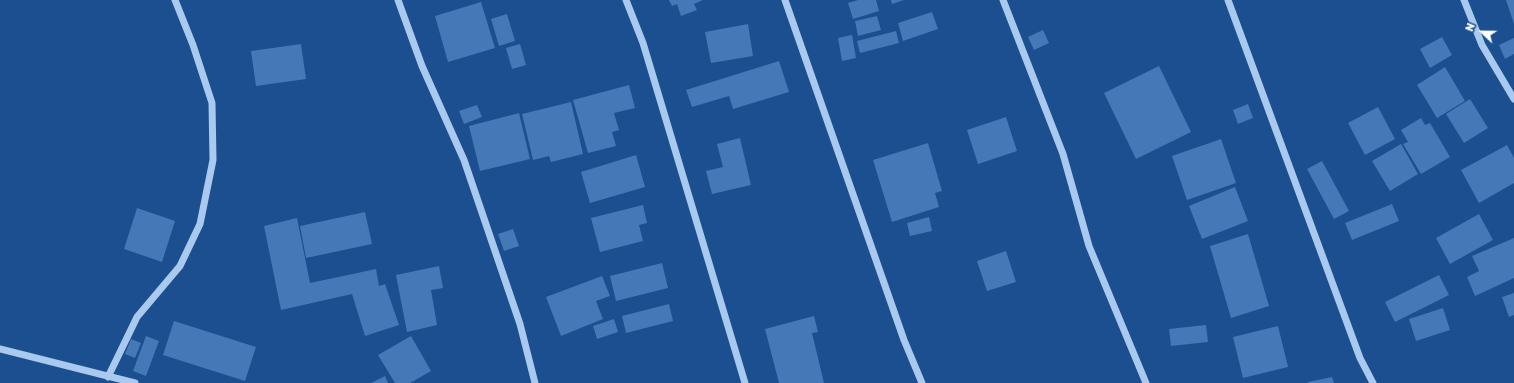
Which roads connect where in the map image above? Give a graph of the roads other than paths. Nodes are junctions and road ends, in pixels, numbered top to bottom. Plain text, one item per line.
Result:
1 (175, 0) edge
2 (398, 0) edge
3 (626, 0) edge
4 (785, 0) edge
5 (1003, 0) edge
6 (1228, 0) edge
7 (1464, 0) edge
8 (1514, 99) edge
9 (0, 349) edge
10 (108, 377) junction
11 (135, 383) edge
12 (535, 383) edge
13 (745, 383) edge
14 (922, 383) edge
15 (1146, 383) edge
16 (1373, 383) edge

1 - 10 street
2 - 12 street
3 - 13 street
4 - 14 street
5 - 15 street
6 - 16 street
7 - 8 street
9 - 10 street
10 - 11 street

